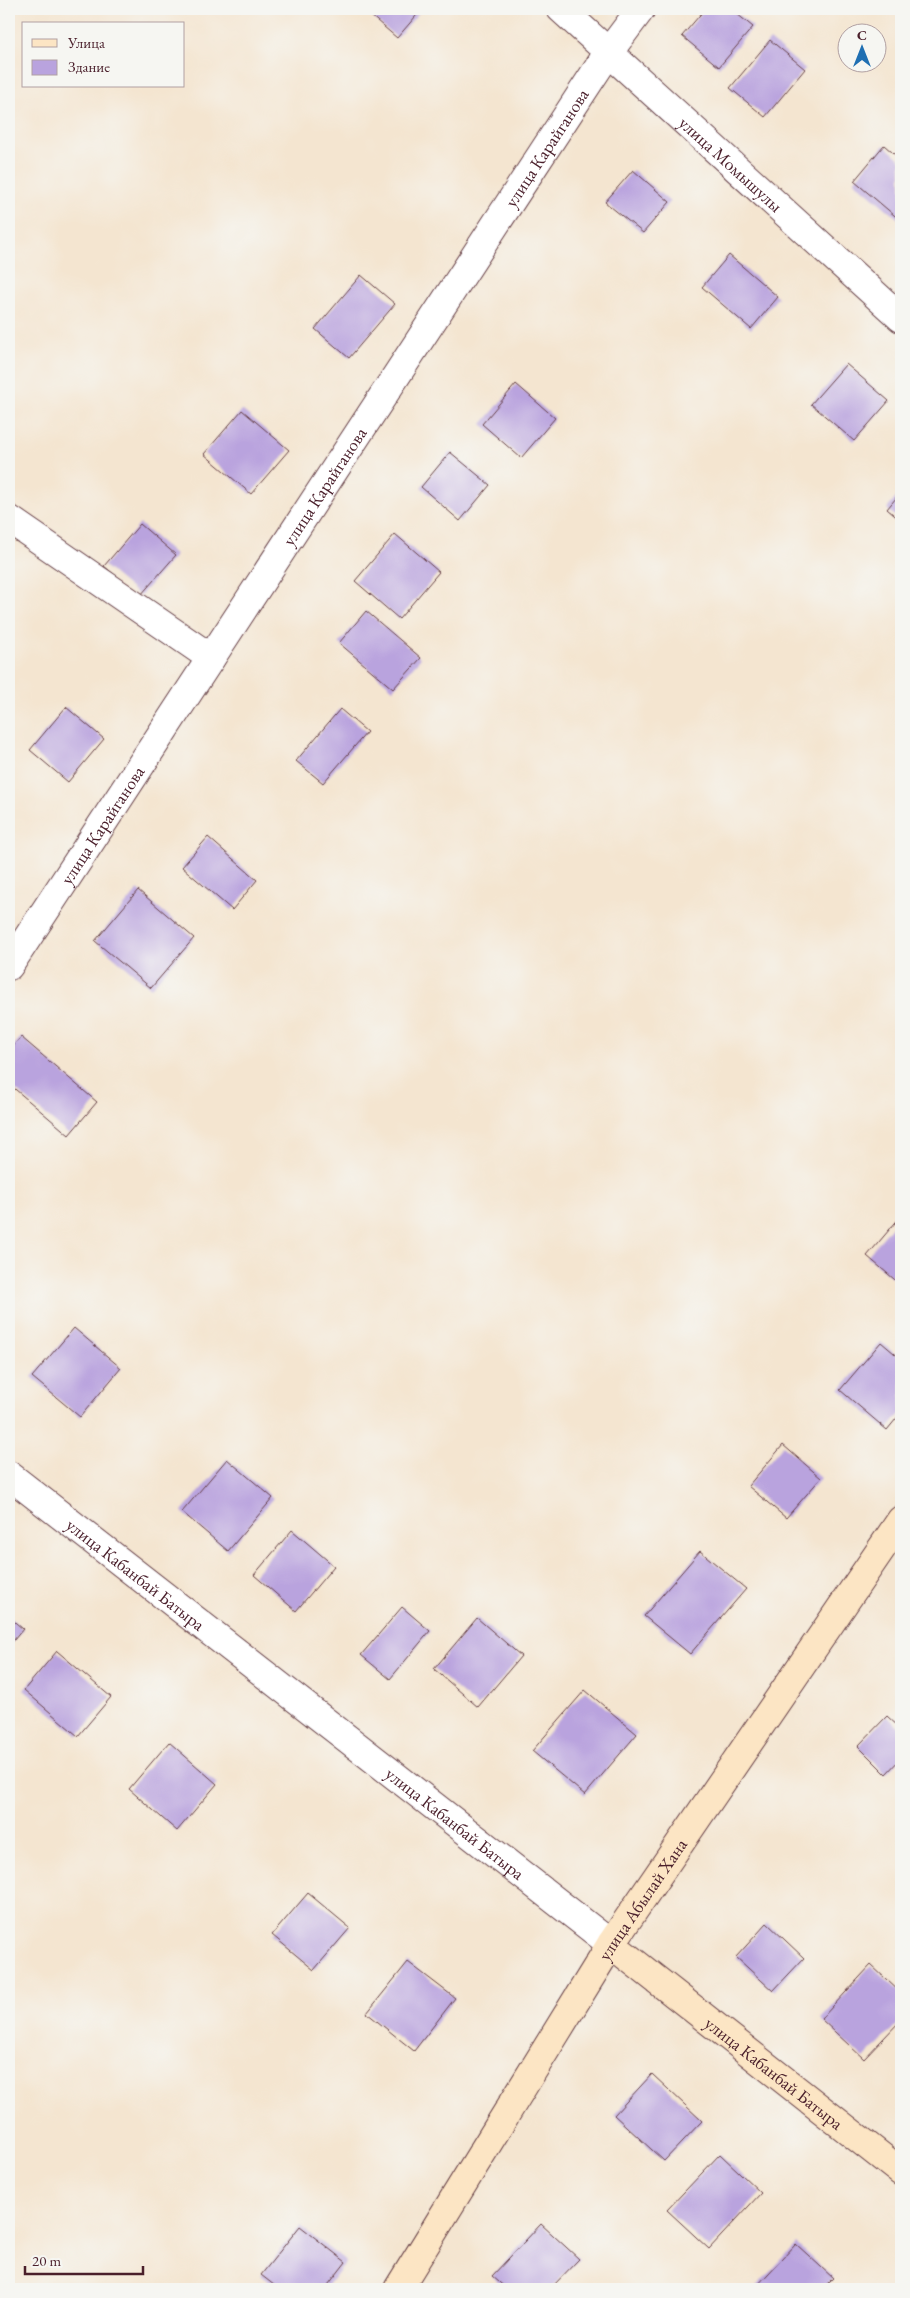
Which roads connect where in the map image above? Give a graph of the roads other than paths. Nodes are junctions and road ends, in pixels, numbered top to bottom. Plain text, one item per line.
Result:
1 (561, 9) edge
2 (641, 9) edge
3 (608, 53) junction
4 (901, 318) edge
5 (9, 519) edge
6 (211, 658) junction
7 (9, 966) edge
8 (9, 1476) edge
9 (901, 1520) edge
10 (611, 1944) junction
11 (901, 2172) edge
12 (398, 2289) edge

1 - 3 street, улица Момышулы
2 - 3 street, улица Карайганова
3 - 4 street, улица Момышулы
3 - 6 street, улица Карайганова
5 - 6 street
6 - 7 street, улица Карайганова
8 - 10 street, улица Кабанбай Батыра
9 - 10 street, улица Абылай Хана
10 - 11 street, улица Кабанбай Батыра
10 - 12 street, улица Абылай Хана

